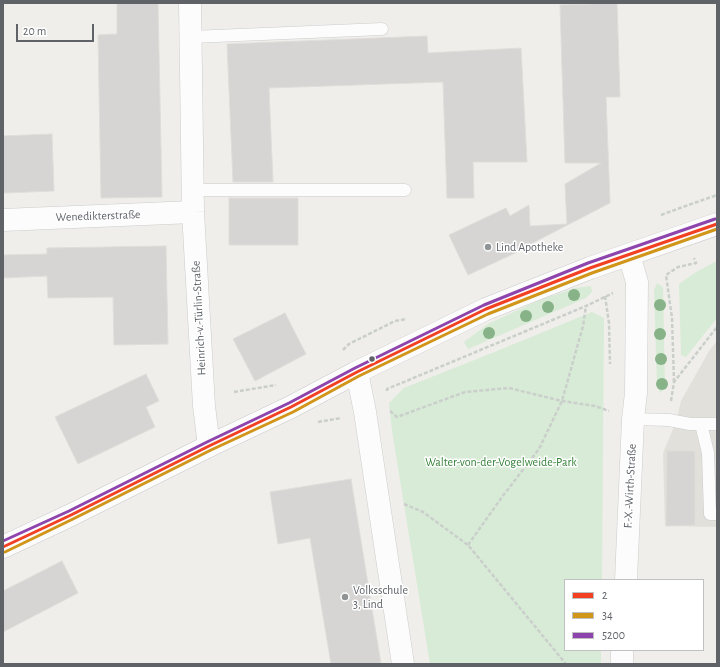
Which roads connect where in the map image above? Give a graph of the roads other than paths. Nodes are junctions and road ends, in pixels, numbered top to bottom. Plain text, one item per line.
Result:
1 (190, 3) edge
2 (382, 29) dead end
3 (191, 37) junction
4 (193, 190) junction
5 (405, 190) dead end
6 (193, 212) junction
7 (3, 220) edge
8 (717, 224) edge
9 (629, 255) junction
10 (357, 372) junction
11 (633, 420) junction
12 (717, 422) edge
13 (701, 424) junction
14 (209, 446) junction
15 (717, 514) edge
16 (3, 547) edge
17 (626, 579) edge
18 (622, 651) edge
19 (403, 664) edge
20 (622, 664) edge

1 - 3 street, Heinrich-v.-Türlin-Straße
2 - 3 lane
3 - 4 street, Heinrich-v.-Türlin-Straße
4 - 5 lane
4 - 6 street, Heinrich-v.-Türlin-Straße
6 - 7 street, Wenedikterstraße
6 - 14 street, Heinrich-v.-Türlin-Straße
8 - 9 street
9 - 10 street
9 - 11 street, F.-X.-Wirth-Straße
10 - 14 street
10 - 19 street
11 - 13 lane
11 - 17 street, F.-X.-Wirth-Straße
12 - 13 lane
13 - 15 lane
14 - 16 street
18 - 20 street

